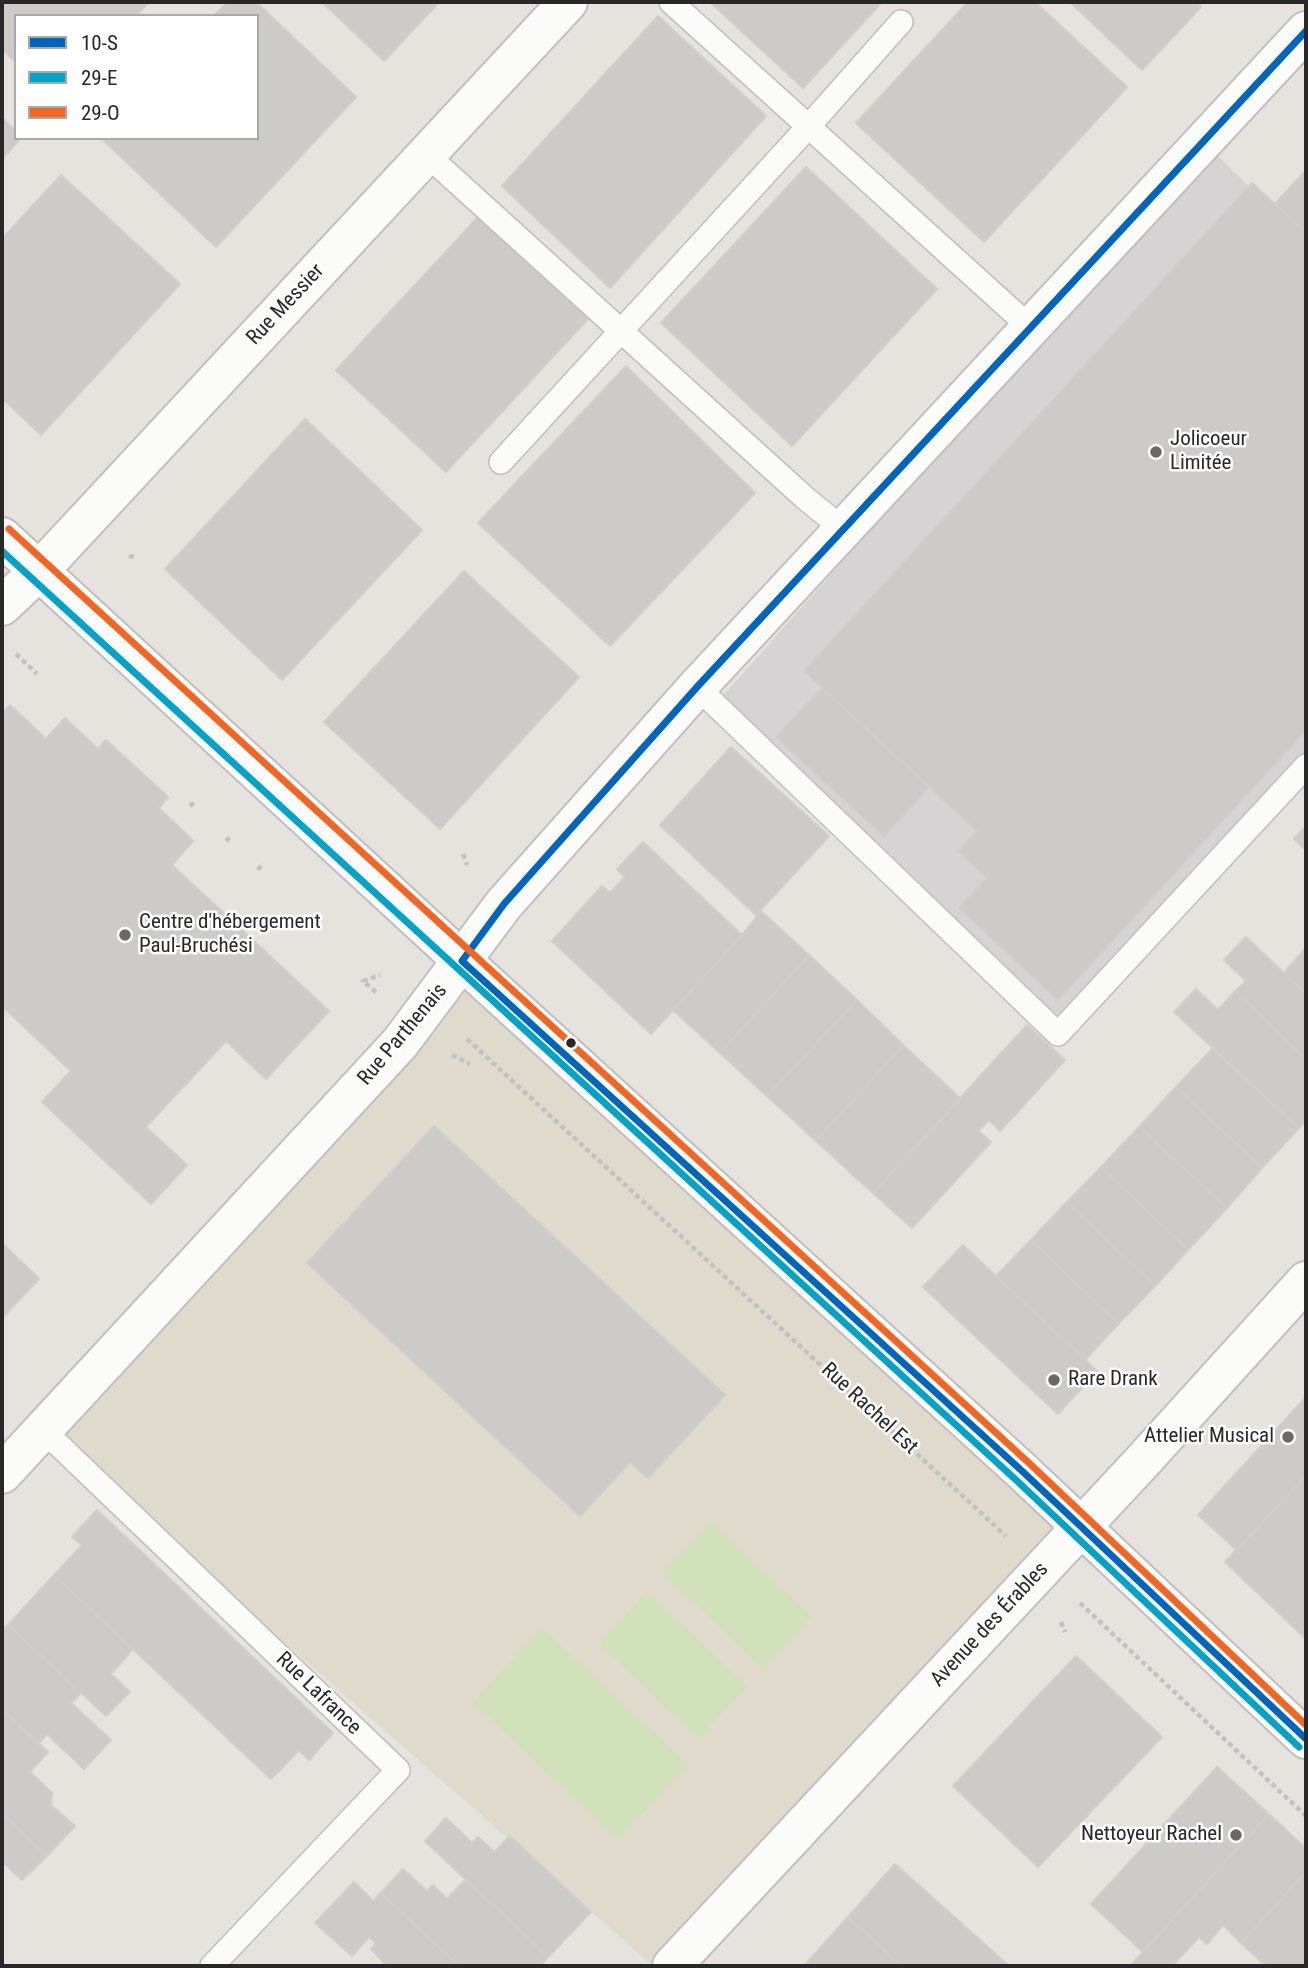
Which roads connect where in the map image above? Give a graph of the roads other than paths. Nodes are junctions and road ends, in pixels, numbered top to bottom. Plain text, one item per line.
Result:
1 (568, 2) edge
2 (671, 2) edge
3 (901, 22) dead end
4 (1306, 31) edge
5 (808, 127) junction
6 (426, 154) junction
7 (1031, 328) junction
8 (621, 331) junction
9 (501, 462) dead end
10 (844, 529) junction
11 (2, 537) edge
12 (39, 571) junction
13 (2, 606) edge
14 (697, 687) junction
15 (1306, 766) edge
16 (463, 961) junction
17 (1306, 1281) edge
18 (43, 1430) junction
19 (2, 1475) edge
20 (1080, 1527) junction
21 (1306, 1739) edge
22 (212, 1966) edge
23 (672, 1966) edge

1 - 6 street, Rue Messier
2 - 5 lane
3 - 5 lane
4 - 7 street, Rue Parthenais
5 - 7 lane
5 - 8 lane
6 - 8 lane
6 - 12 street, Rue Messier
7 - 10 street, Rue Parthenais
8 - 9 lane
8 - 10 lane
10 - 14 street, Rue Parthenais
11 - 12 street
12 - 13 street, Rue Messier
12 - 16 street
14 - 15 lane
14 - 16 street, Rue Parthenais
16 - 18 street, Rue Parthenais
16 - 20 street
17 - 20 street, Avenue des Érables
18 - 19 street, Rue Parthenais
18 - 22 lane, Rue Lafrance
20 - 21 street
20 - 23 street, Avenue des Érables

